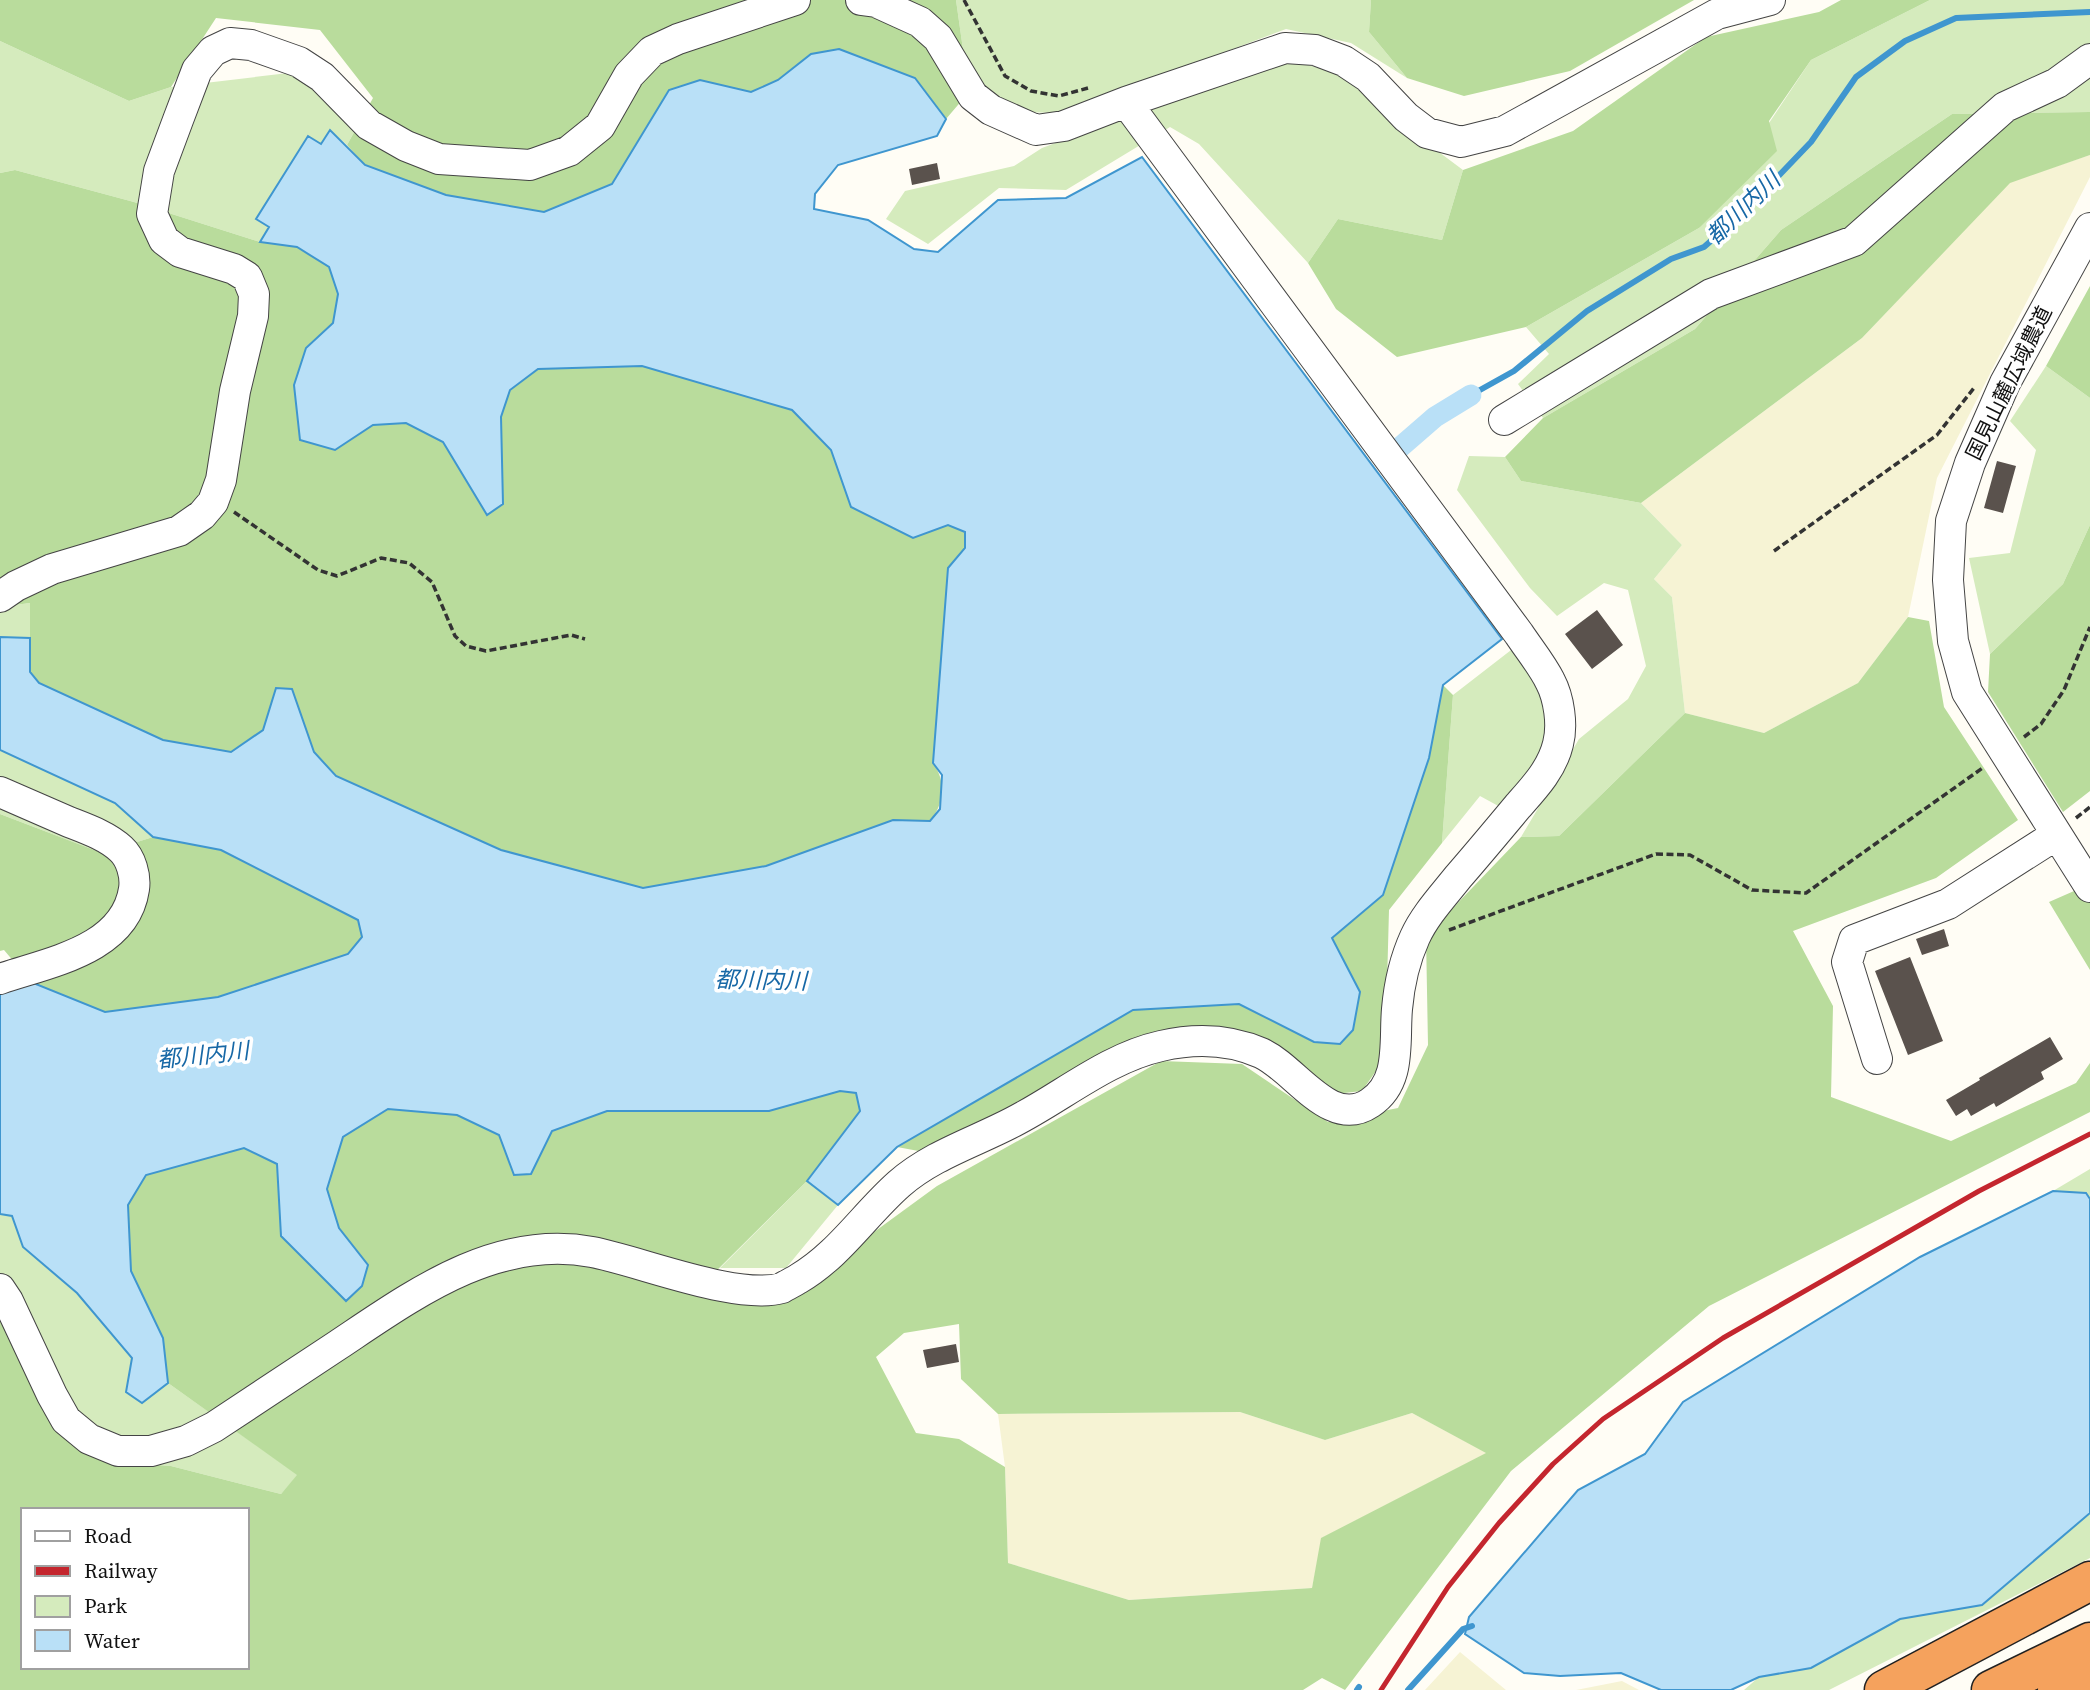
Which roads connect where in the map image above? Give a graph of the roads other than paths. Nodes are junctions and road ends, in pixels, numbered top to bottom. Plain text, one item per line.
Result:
1 (795, 0) edge
2 (861, 0) edge
3 (1770, 0) edge
4 (2090, 59) edge
5 (1126, 102) junction
6 (2090, 228) edge
7 (1504, 420) dead end
8 (0, 597) edge
9 (0, 792) edge
10 (2056, 835) junction
11 (2090, 887) edge
12 (0, 979) edge
13 (1877, 1059) dead end
14 (0, 1289) edge
15 (2090, 1581) edge
16 (2090, 1642) edge
17 (2090, 1674) edge
18 (1884, 1690) edge
19 (1992, 1690) edge
20 (2057, 1690) edge

1 - 8 street
2 - 5 street
3 - 5 street
4 - 7 street
5 - 14 street
6 - 10 street, 国見山麓広域農道
9 - 12 street
10 - 11 street, 国見山麓広域農道
10 - 13 street
15 - 18 highway
16 - 19 highway
17 - 20 highway

